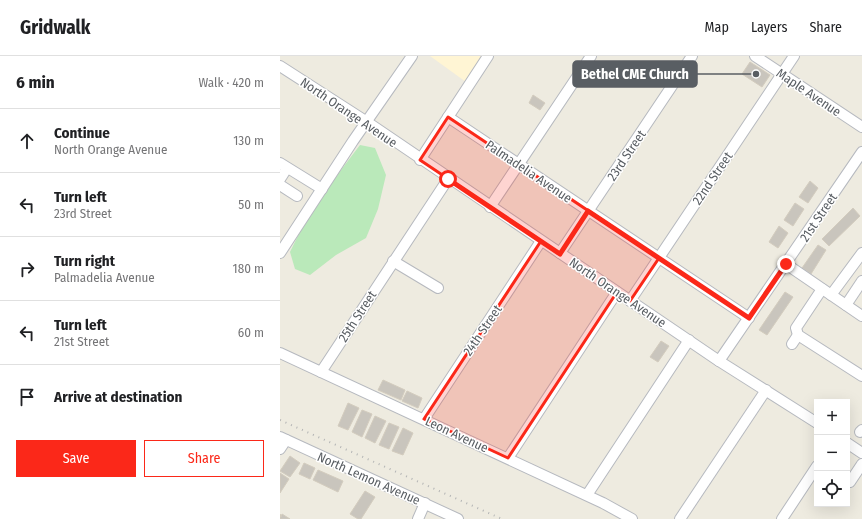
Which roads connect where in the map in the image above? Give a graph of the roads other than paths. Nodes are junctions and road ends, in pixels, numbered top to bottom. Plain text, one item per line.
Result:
1 (412, 56) edge
2 (488, 56) edge
3 (591, 56) edge
4 (692, 56) edge
5 (755, 56) edge
6 (794, 56) edge
7 (280, 66) edge
8 (782, 74) junction
9 (448, 117) junction
10 (367, 122) junction
11 (862, 127) edge
12 (862, 152) edge
13 (420, 160) junction
14 (518, 164) junction
15 (284, 166) edge
16 (280, 179) edge
17 (448, 179) junction
18 (280, 185) edge
19 (322, 189) junction
20 (297, 196) dead end
21 (490, 207) junction
22 (588, 211) junction
23 (541, 241) junction
24 (280, 253) edge
25 (560, 254) junction
26 (862, 254) edge
27 (659, 258) junction
28 (394, 261) junction
29 (786, 264) junction
30 (862, 282) edge
31 (438, 288) dead end
32 (822, 289) junction
33 (617, 292) junction
34 (831, 295) junction
35 (630, 301) junction
36 (846, 305) junction
37 (862, 316) edge
38 (749, 318) junction
39 (798, 335) junction
40 (689, 340) junction
41 (792, 344) dead end
42 (280, 353) edge
43 (719, 361) junction
44 (321, 372) junction
45 (862, 376) edge
46 (766, 390) junction
47 (424, 419) junction
48 (814, 421) edge
49 (283, 439) edge
50 (850, 445) edge
51 (280, 449) edge
52 (862, 453) edge
53 (508, 458) junction
54 (862, 464) edge
55 (814, 471) edge
56 (850, 482) dead end
57 (587, 495) junction
58 (425, 503) junction
59 (418, 519) edge
60 (458, 519) edge
61 (632, 519) edge
62 (680, 519) edge
63 (782, 519) edge

1 - 10 street
2 - 9 street
3 - 14 street
4 - 22 street, 23rd Street
5 - 8 street, Maple Avenue
6 - 8 street, 22nd Street
7 - 10 street, North Orange Avenue
8 - 11 street, Maple Avenue
8 - 27 street, 22nd Street
9 - 13 street
9 - 14 street, Palmadelia Avenue
10 - 13 street, North Orange Avenue
10 - 19 street
12 - 29 street, 21st Street
13 - 17 street, North Orange Avenue
14 - 21 street
14 - 22 street, Palmadelia Avenue
15 - 16 street
15 - 19 street
17 - 21 street, North Orange Avenue
17 - 28 street, 25th Street
18 - 20 street
19 - 24 street
21 - 23 street, North Orange Avenue
22 - 25 street, 23rd Street
22 - 27 street, Palmadelia Avenue
23 - 25 street, North Orange Avenue
23 - 47 street, 24th Street
25 - 33 street, North Orange Avenue
26 - 34 street
27 - 35 street, 22nd Street
27 - 38 street, Palmadelia Avenue
28 - 31 street
28 - 44 street, 25th Street
29 - 32 street
29 - 38 street, 21st Street
30 - 36 street
32 - 34 street
32 - 39 street
33 - 35 street, North Orange Avenue
33 - 53 street
34 - 36 street
35 - 40 street, North Orange Avenue
36 - 37 street
38 - 43 street, 21st Street
39 - 41 street
39 - 45 street
40 - 43 street, North Orange Avenue
40 - 57 street
42 - 44 street, Leon Avenue
43 - 46 street, North Orange Avenue
44 - 47 street, Leon Avenue
46 - 48 street, North Orange Avenue
46 - 62 street
47 - 53 street, Leon Avenue
49 - 51 street
49 - 58 street, North Lemon Avenue
50 - 52 street
53 - 57 street, Leon Avenue
54 - 56 street
55 - 63 street
57 - 61 street, Leon Avenue
58 - 59 street
58 - 60 street, North Lemon Avenue

